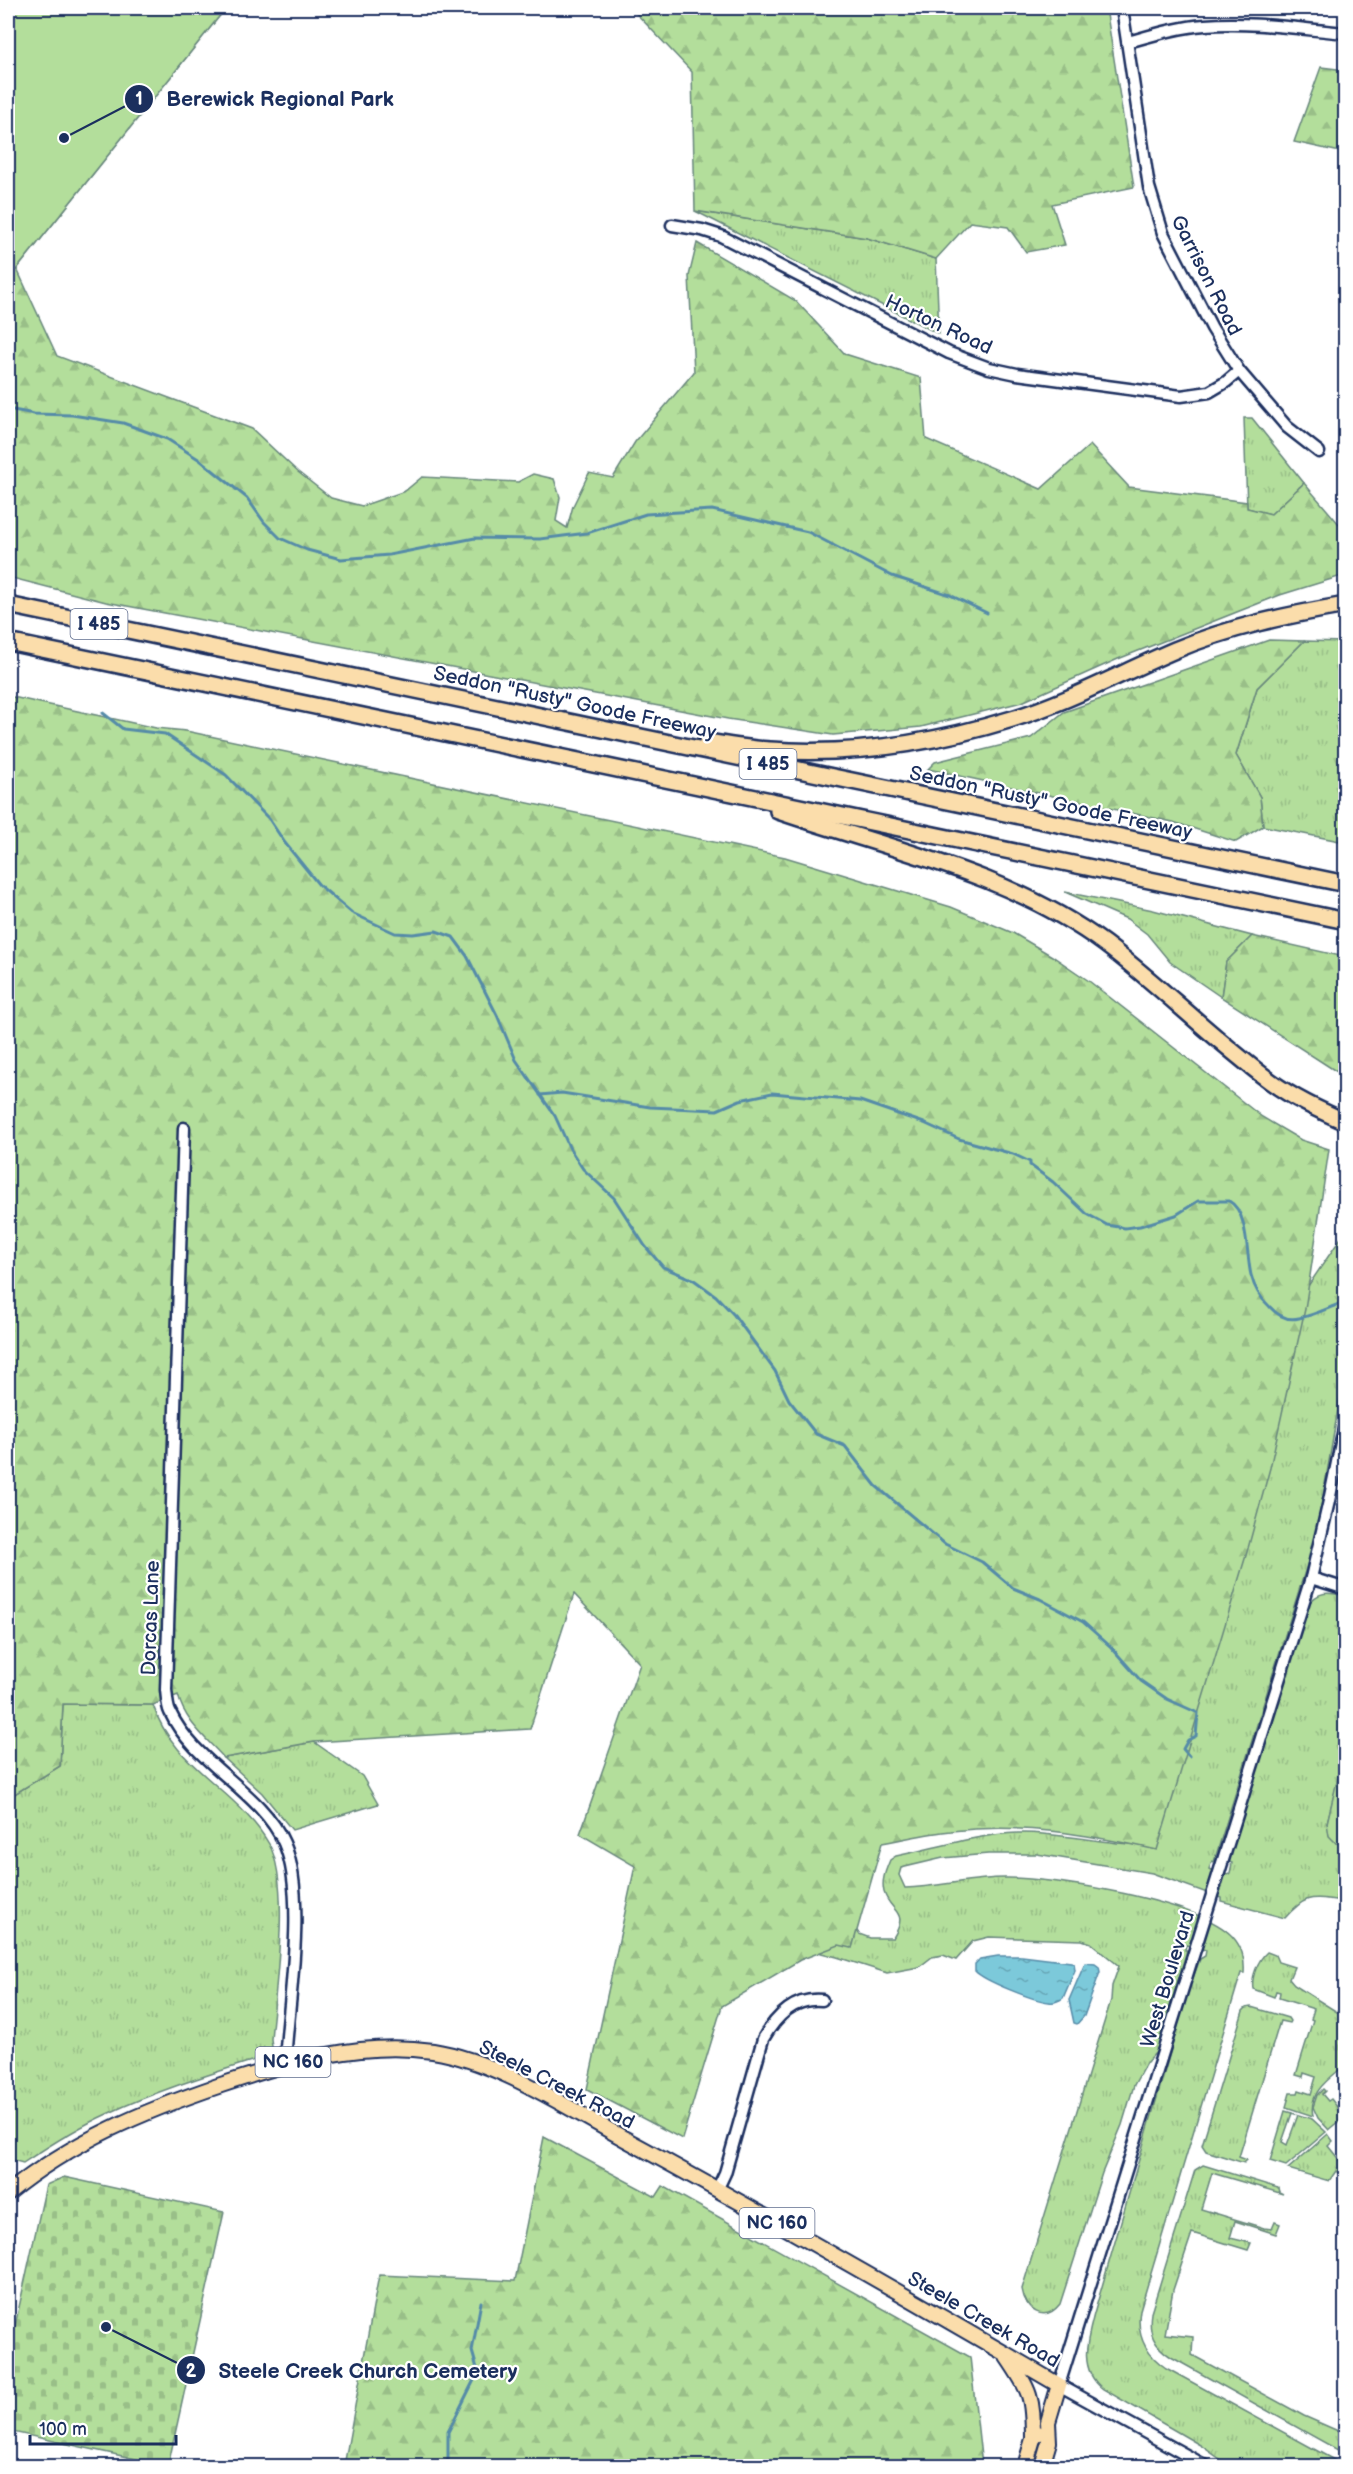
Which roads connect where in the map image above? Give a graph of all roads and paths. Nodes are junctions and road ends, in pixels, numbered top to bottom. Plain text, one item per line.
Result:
1 (1122, 8) edge
2 (1346, 33) edge
3 (1128, 42) junction
4 (672, 225) dead end
5 (1239, 371) junction
6 (1319, 452) dead end
7 (8, 605) edge
8 (1346, 605) edge
9 (8, 642) edge
10 (581, 725) junction
11 (713, 789) junction
12 (1346, 884) edge
13 (1346, 921) edge
14 (1346, 1122) edge
15 (184, 1128) dead end
16 (1346, 1419) edge
17 (1311, 1578) junction
18 (1346, 1589) edge
19 (822, 2000) dead end
20 (290, 2063) junction
21 (717, 2190) junction
22 (8, 2193) edge
23 (1004, 2353) junction
24 (1059, 2385) junction
25 (1048, 2422) junction
26 (1033, 2439) junction
27 (1025, 2466) edge
28 (1042, 2466) edge
29 (1206, 2466) edge

1 - 3 street, Garrison Road
2 - 3 street
3 - 5 street, Garrison Road
4 - 5 street, Horton Road
5 - 6 street, Garrison Road
7 - 10 highway, Seddon "Rusty" Goode Freeway / I 485
8 - 10 highway
9 - 11 highway, I 485
10 - 12 highway, Seddon "Rusty" Goode Freeway / I 485
11 - 13 highway, I 485
11 - 14 highway
15 - 20 street, Dorcas Lane
16 - 17 street, West Boulevard
17 - 18 street
17 - 24 street, West Boulevard
19 - 21 street
20 - 21 main road, Steele Creek Road / NC 160
20 - 22 main road, Steele Creek Road / NC 160
21 - 23 main road, Steele Creek Road / NC 160
23 - 24 main road, Steele Creek Road / NC 160
23 - 26 main road
24 - 25 main road
24 - 29 street
25 - 26 main road
25 - 28 main road
26 - 27 main road

